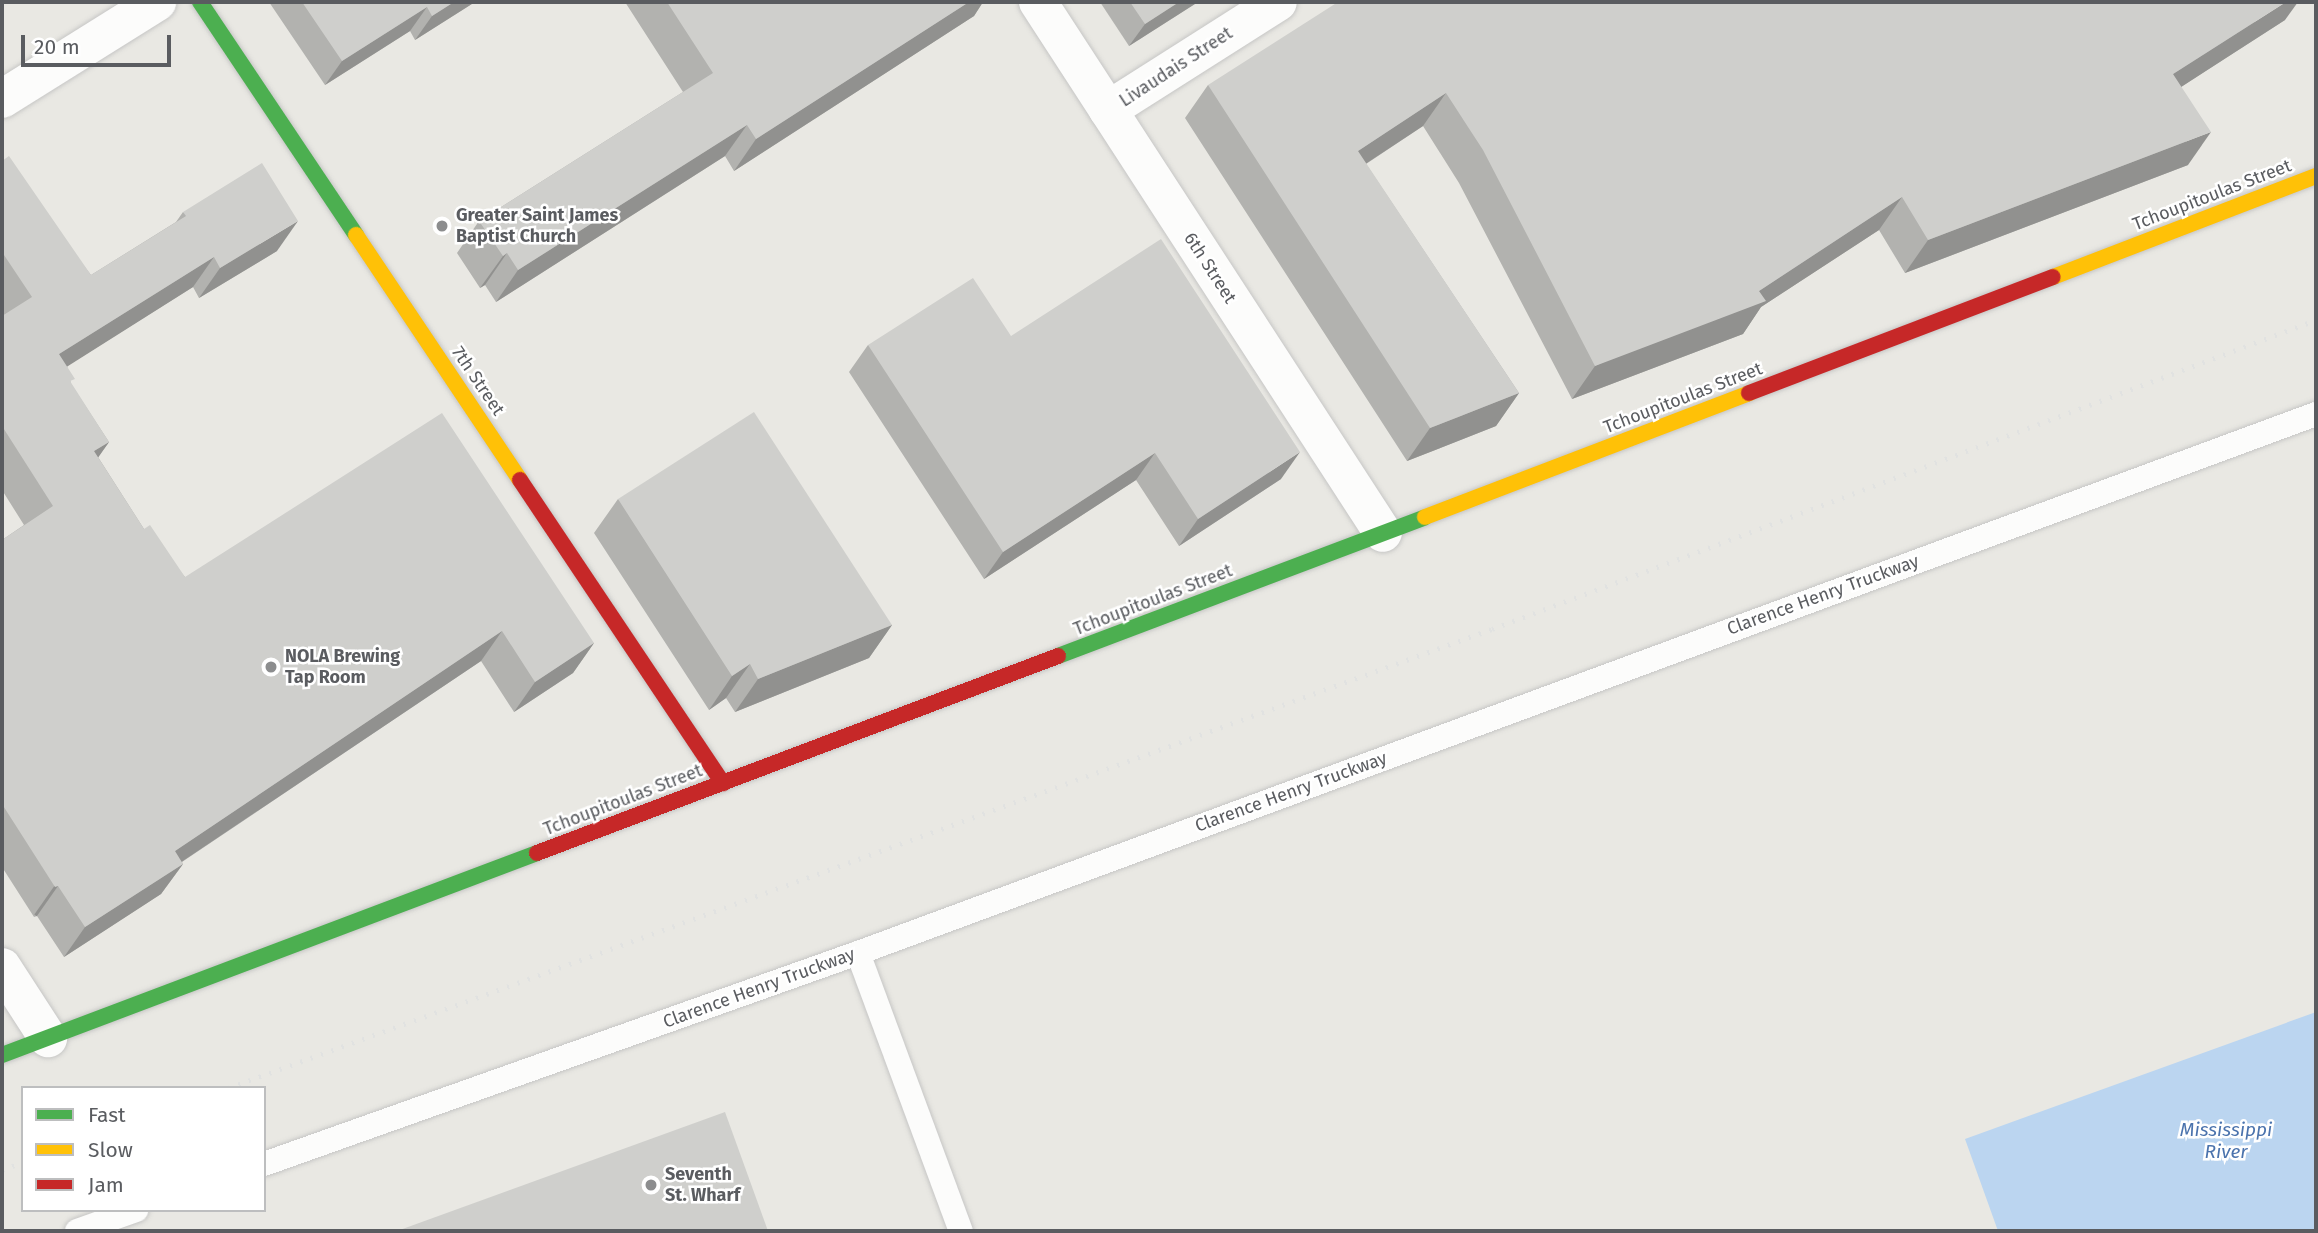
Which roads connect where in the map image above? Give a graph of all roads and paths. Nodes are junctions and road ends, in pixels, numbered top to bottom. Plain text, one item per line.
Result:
1 (157, 2) edge
2 (200, 2) edge
3 (1038, 2) edge
4 (1278, 2) edge
5 (2, 99) edge
6 (1108, 110) junction
7 (2316, 176) edge
8 (2316, 414) edge
9 (1383, 533) junction
10 (723, 783) junction
11 (858, 953) junction
12 (2, 967) edge
13 (48, 1038) junction
14 (2, 1055) edge
15 (266, 1163) edge
16 (130, 1212) edge
17 (77, 1231) edge
18 (961, 1231) edge

1 - 5 street
2 - 10 street, 7th Street
3 - 6 street, 6th Street
4 - 6 street, Livaudais Street
6 - 9 street, 6th Street
7 - 9 street, Tchoupitoulas Street
8 - 11 lane, Clarence Henry Truckway
9 - 10 street, Tchoupitoulas Street
10 - 13 street, Tchoupitoulas Street
11 - 15 lane, Clarence Henry Truckway
11 - 18 lane
12 - 13 street
13 - 14 street, Tchoupitoulas Street
16 - 17 lane

